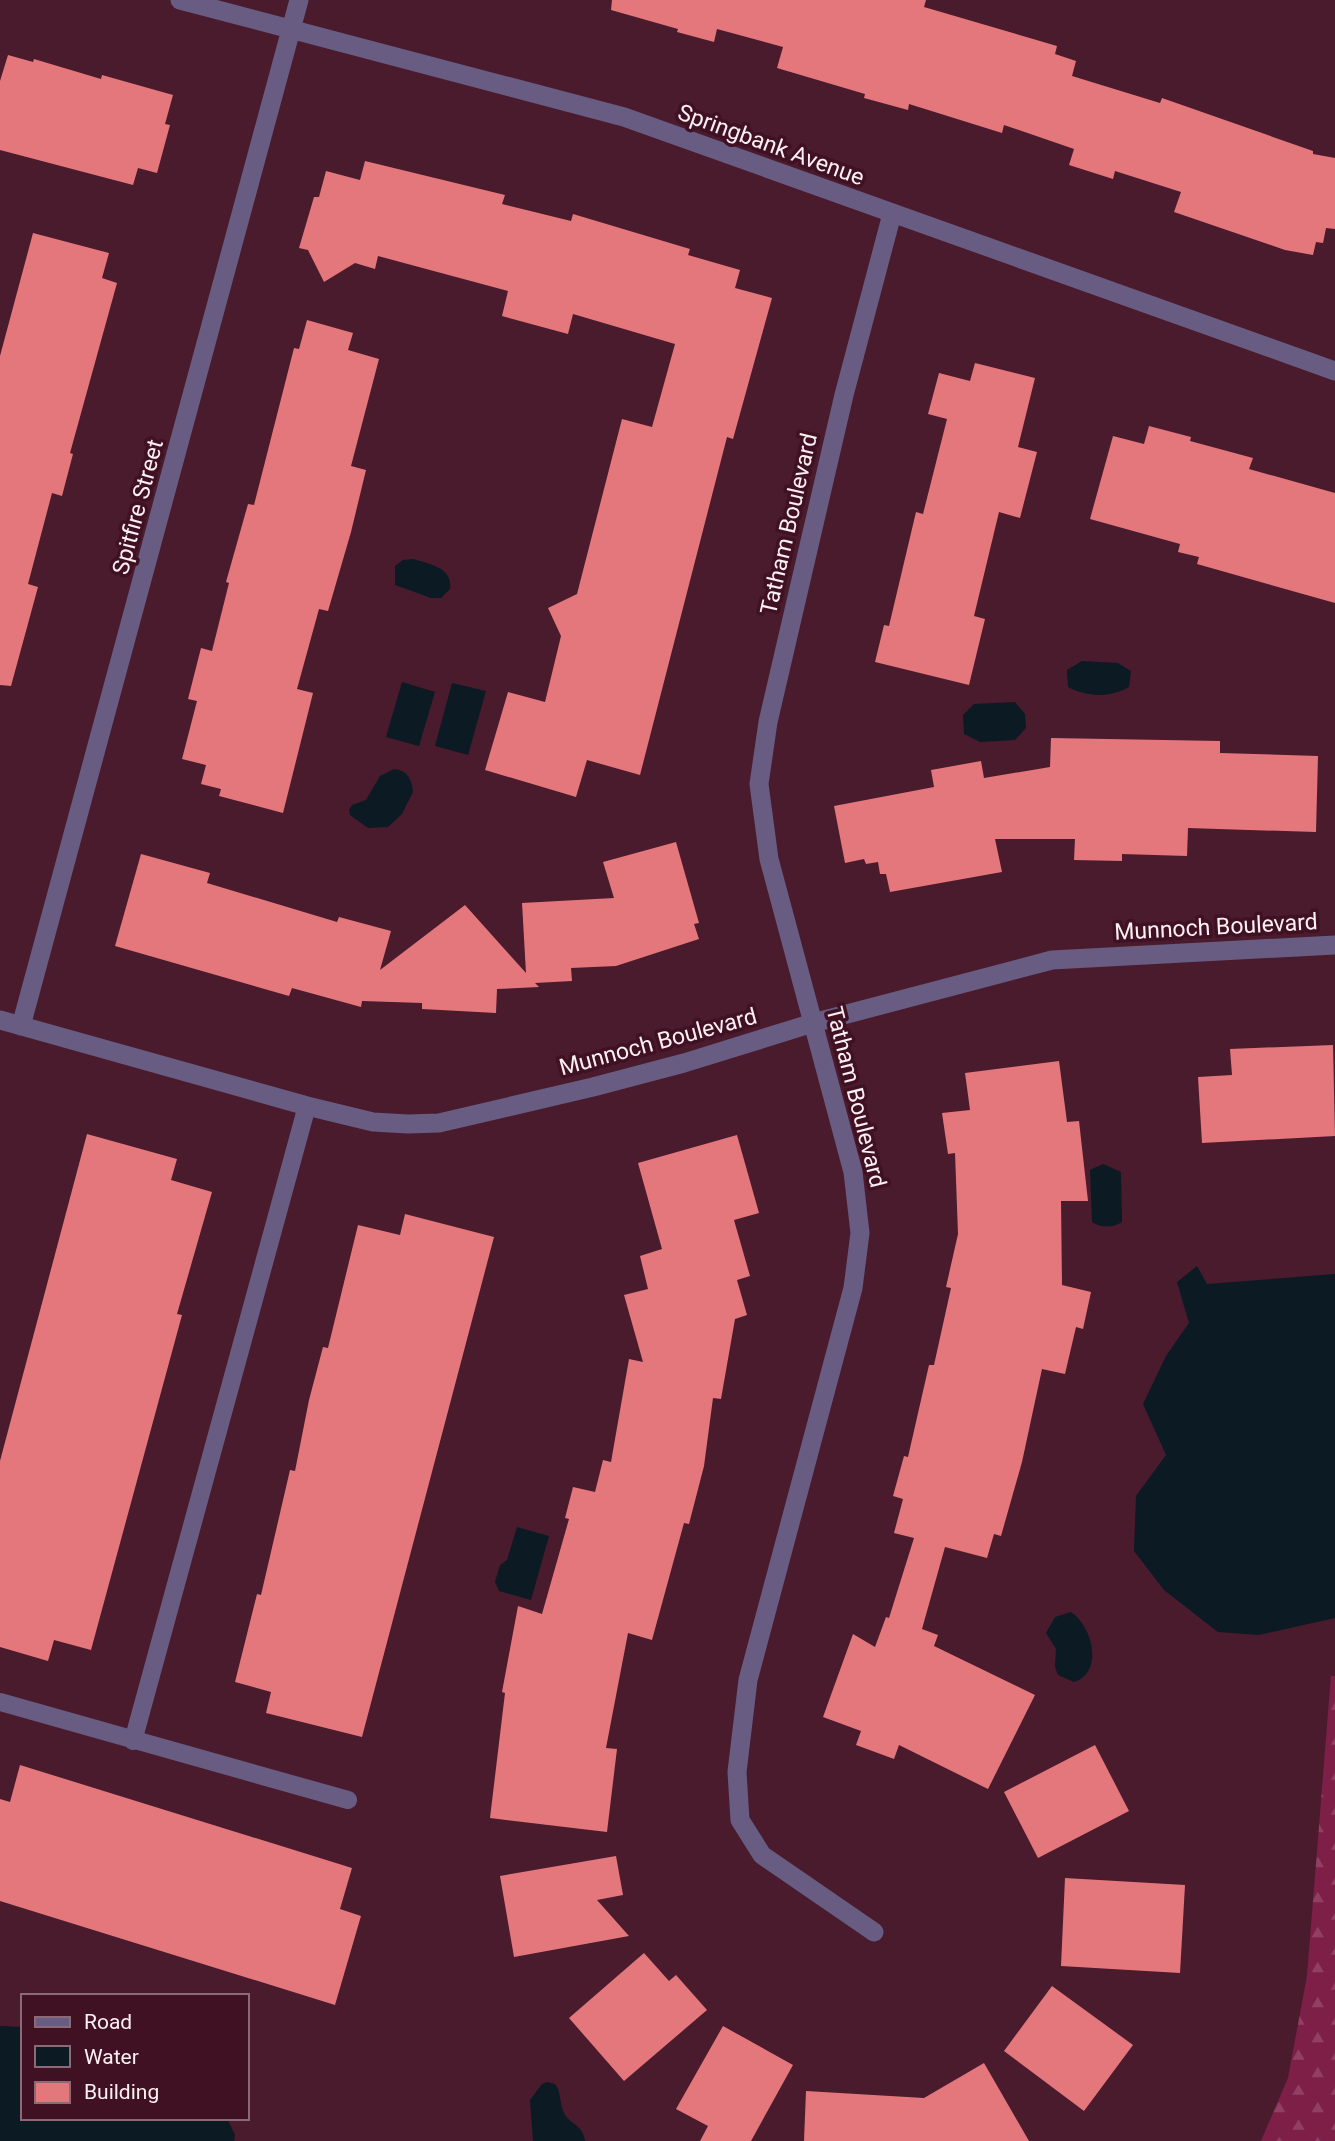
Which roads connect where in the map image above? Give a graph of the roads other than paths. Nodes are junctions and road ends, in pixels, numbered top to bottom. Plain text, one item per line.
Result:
1 (180, 0) edge
2 (299, 0) edge
3 (290, 31) junction
4 (892, 214) junction
5 (1335, 371) edge
6 (1335, 945) edge
7 (0, 1020) edge
8 (813, 1023) junction
9 (22, 1026) junction
10 (307, 1106) junction
11 (0, 1702) edge
12 (133, 1741) junction
13 (348, 1800) dead end
14 (874, 1932) dead end

1 - 3 street, Springbank Avenue
2 - 3 street, Spitfire Street
3 - 4 street, Springbank Avenue
3 - 9 street, Spitfire Street
4 - 5 street, Springbank Avenue
4 - 8 street, Tatham Boulevard
6 - 8 street, Munnoch Boulevard
7 - 9 street, Munnoch Boulevard
8 - 10 street, Munnoch Boulevard
8 - 14 street, Tatham Boulevard
9 - 10 street, Munnoch Boulevard
10 - 12 lane
11 - 12 lane
12 - 13 lane

